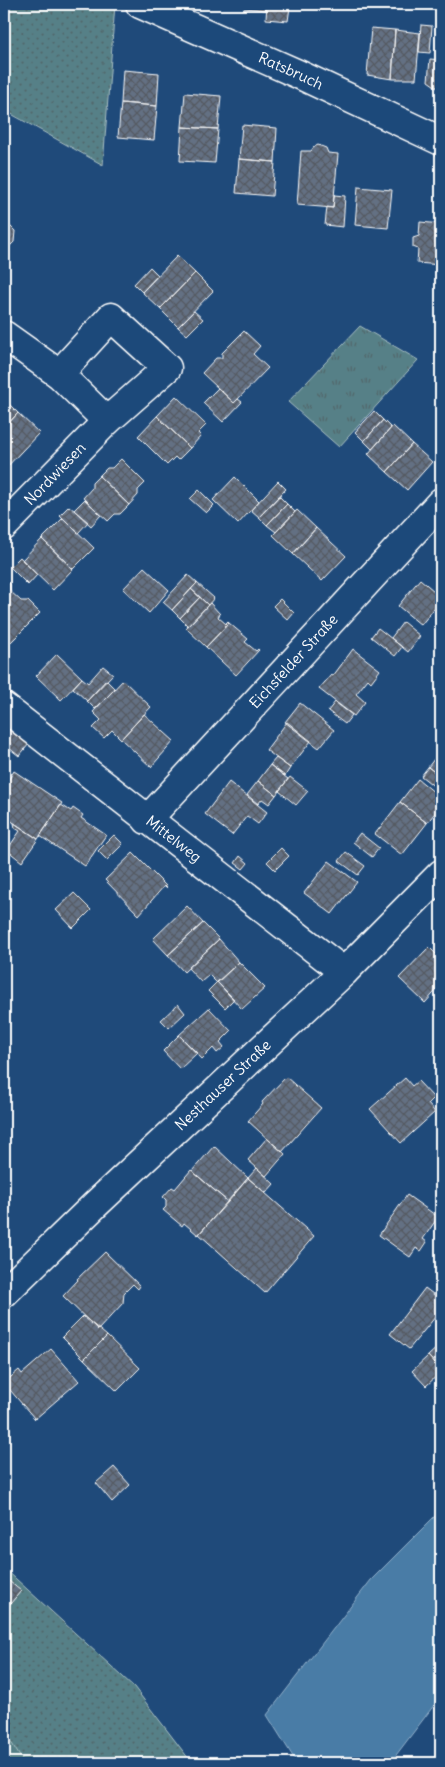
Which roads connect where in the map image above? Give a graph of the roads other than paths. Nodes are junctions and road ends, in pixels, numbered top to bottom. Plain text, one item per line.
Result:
1 (140, 4) edge
2 (441, 140) edge
3 (4, 335) edge
4 (59, 374) junction
5 (107, 421) junction
6 (441, 502) edge
7 (4, 526) edge
8 (4, 707) edge
9 (147, 820) junction
10 (441, 874) edge
11 (344, 972) junction
12 (4, 1293) edge

1 - 2 street, Ratsbruch
3 - 4 street
4 - 5 street
4 - 5 street, Nordwiesen
5 - 7 street, Nordwiesen
6 - 9 street, Eichsfelder Straße
8 - 9 street, Mittelweg
9 - 11 street, Mittelweg
10 - 11 street, Nesthauser Straße
11 - 12 street, Nesthauser Straße

